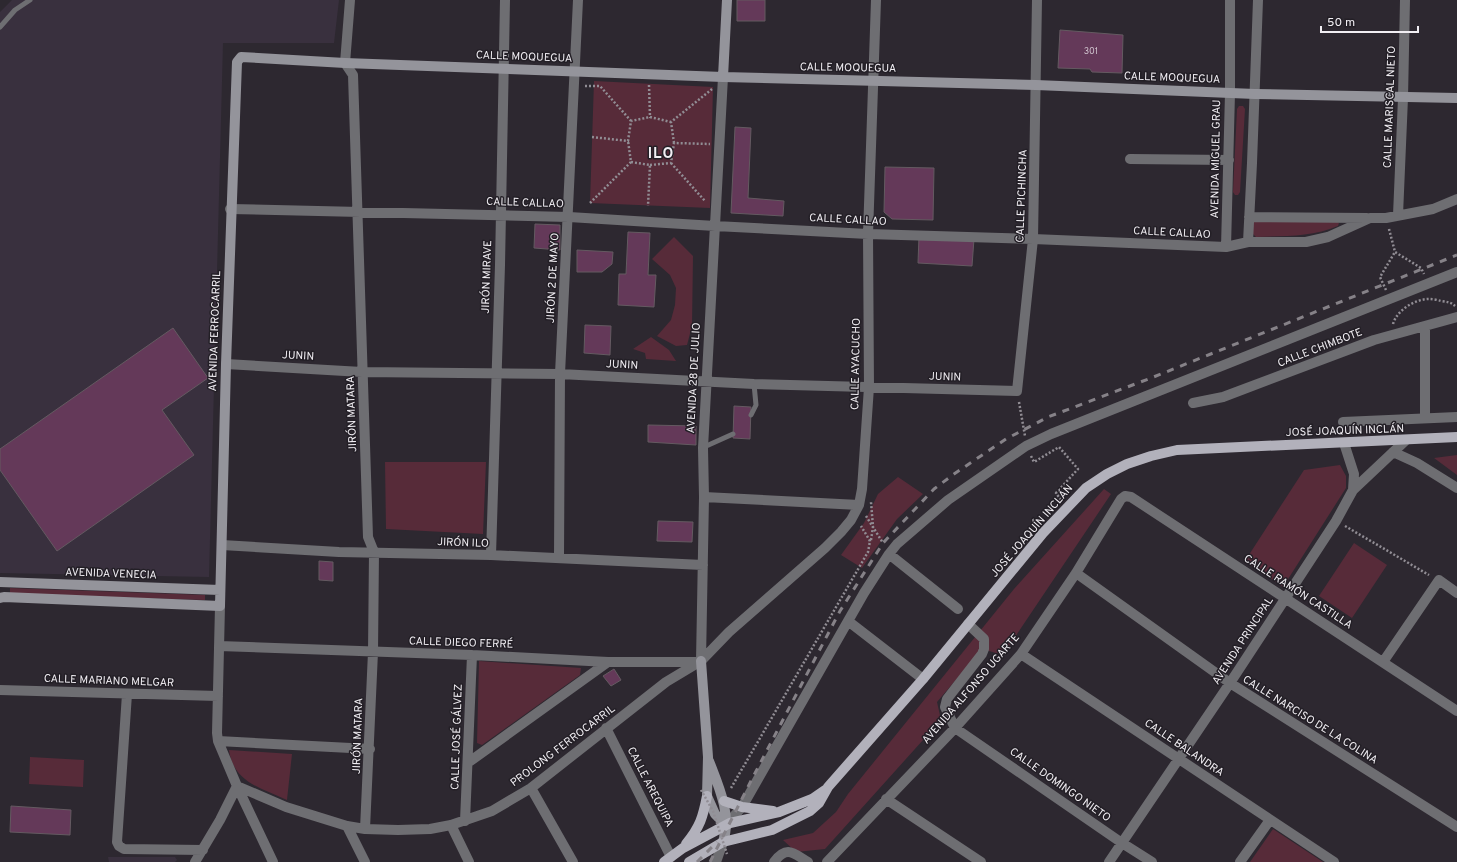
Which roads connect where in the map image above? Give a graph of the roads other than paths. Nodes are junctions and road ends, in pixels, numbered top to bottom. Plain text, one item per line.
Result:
1 (30, 0) edge
2 (350, 0) edge
3 (505, 0) edge
4 (578, 0) edge
5 (727, 0) edge
6 (876, 0) edge
7 (1037, 0) edge
8 (1230, 0) edge
9 (1258, 0) edge
10 (1405, 0) edge
11 (0, 27) edge
12 (239, 58) joint
13 (345, 63) junction
14 (504, 68) junction
15 (574, 71) junction
16 (723, 78) junction
17 (874, 81) junction
18 (1036, 85) junction
19 (1230, 93) junction
20 (1255, 94) junction
21 (1403, 98) junction
22 (1457, 98) edge
23 (1130, 159) dead end
24 (1229, 160) junction
25 (1457, 199) edge
26 (230, 209) junction
27 (358, 212) junction
28 (501, 214) junction
29 (1398, 215) junction
30 (569, 216) junction
31 (1249, 217) junction
32 (1370, 218) junction
33 (715, 226) junction
34 (868, 234) junction
35 (1033, 239) junction
36 (1248, 242) junction
37 (1226, 247) junction
38 (1457, 272) edge
39 (1457, 317) edge
40 (1425, 326) junction
41 (226, 364) junction
42 (362, 372) junction
43 (496, 374) junction
44 (560, 374) junction
45 (705, 381) junction
46 (754, 384) junction
47 (869, 387) junction
48 (1017, 391) joint
49 (1193, 403) dead end
50 (751, 415) dead end
51 (1457, 417) edge
52 (1426, 418) junction
53 (1343, 422) dead end
54 (733, 434) dead end
55 (1457, 437) edge
56 (1406, 440) junction
57 (1344, 443) junction
58 (703, 448) junction
59 (1393, 452) junction
60 (1457, 488) edge
61 (1353, 490) junction
62 (1125, 496) joint
63 (704, 497) junction
64 (856, 510) junction
65 (222, 545) junction
66 (374, 552) junction
67 (889, 554) junction
68 (491, 555) junction
69 (559, 558) junction
70 (703, 565) junction
71 (1076, 573) junction
72 (0, 582) edge
73 (220, 590) junction
74 (1457, 593) edge
75 (0, 598) edge
76 (1285, 598) junction
77 (220, 606) junction
78 (958, 609) dead end
79 (848, 621) junction
80 (968, 624) junction
81 (219, 646) junction
82 (373, 652) junction
83 (1021, 654) junction
84 (472, 655) junction
85 (608, 662) junction
86 (701, 662) junction
87 (1383, 662) junction
88 (923, 680) junction
89 (1230, 683) junction
90 (0, 690) edge
91 (127, 694) junction
92 (218, 696) junction
93 (1457, 711) edge
94 (606, 728) junction
95 (955, 728) junction
96 (218, 741) junction
97 (370, 749) junction
98 (708, 757) junction
99 (1179, 759) junction
100 (469, 762) junction
101 (237, 786) junction
102 (828, 787) junction
103 (531, 788) junction
104 (704, 793) junction
105 (886, 799) junction
106 (724, 801) junction
107 (742, 806) junction
108 (779, 812) junction
109 (1270, 820) junction
110 (465, 821) junction
111 (451, 825) junction
112 (726, 825) junction
113 (347, 826) junction
114 (1457, 827) edge
115 (365, 829) junction
116 (723, 842) junction
117 (1122, 842) junction
118 (683, 848) junction
119 (203, 850) junction
120 (668, 859) edge
121 (195, 862) edge
122 (273, 862) edge
123 (366, 862) edge
124 (469, 862) edge
125 (573, 862) edge
126 (689, 862) edge
127 (716, 862) edge
128 (774, 862) edge
129 (808, 862) edge
130 (827, 862) edge
131 (981, 862) edge
132 (1109, 862) edge
133 (1152, 862) edge
134 (1240, 862) edge
135 (1334, 862) edge

1 - 11 lane
2 - 13 street, JIRÓN MATARA
3 - 14 street, JIRÓN MIRAVE
4 - 15 street, JIRÓN 2 DE MAYO
5 - 16 street, AVENIDA 28 DE JULIO
6 - 17 street, CALLE AYACUCHO
7 - 18 street, CALLE PICHINCHA
8 - 19 street, AVENIDA MIGUEL GRAU
9 - 20 street
10 - 21 street, CALLE MARISCAL NIETO
12 - 13 street, CALLE MOQUEGUA
12 - 26 street, AVENIDA FERROCARRIL
13 - 14 street, CALLE MOQUEGUA
13 - 27 street, JIRÓN MATARA
14 - 15 street, CALLE MOQUEGUA
14 - 28 street, JIRÓN MIRAVE
15 - 16 street, CALLE MOQUEGUA
15 - 30 street, JIRÓN 2 DE MAYO
16 - 17 street, CALLE MOQUEGUA
16 - 33 street, AVENIDA 28 DE JULIO
17 - 18 street, CALLE MOQUEGUA
17 - 34 street, CALLE AYACUCHO
18 - 19 street, CALLE MOQUEGUA
18 - 35 street, CALLE PICHINCHA
19 - 20 street, CALLE MOQUEGUA
19 - 24 street, AVENIDA MIGUEL GRAU
20 - 21 street, CALLE MOQUEGUA
20 - 31 street
21 - 22 street, CALLE MOQUEGUA
21 - 29 street, CALLE MARISCAL NIETO
23 - 24 street
24 - 37 street, AVENIDA MIGUEL GRAU
25 - 29 street, CALLE CALLAO
26 - 27 street, CALLE CALLAO
26 - 41 street, AVENIDA FERROCARRIL
27 - 28 street, CALLE CALLAO
27 - 42 street, JIRÓN MATARA
28 - 30 street, CALLE CALLAO
28 - 43 street, JIRÓN MIRAVE
29 - 32 street, CALLE CALLAO
30 - 33 street, CALLE CALLAO
30 - 44 street, JIRÓN 2 DE MAYO
31 - 32 street
31 - 36 street
32 - 36 street, CALLE CALLAO
33 - 34 street, CALLE CALLAO
33 - 45 street, AVENIDA 28 DE JULIO
34 - 35 street, CALLE CALLAO
34 - 47 street, CALLE AYACUCHO
35 - 37 street, CALLE CALLAO
35 - 48 street, CALLE PICHINCHA
36 - 37 street, CALLE CALLAO
38 - 67 street
39 - 40 street, CALLE CHIMBOTE
40 - 49 street, CALLE CHIMBOTE
40 - 52 street
41 - 42 street, JUNIN
41 - 65 street, AVENIDA FERROCARRIL
42 - 43 street, JUNIN
42 - 66 street, JIRÓN MATARA
43 - 44 street, JUNIN
43 - 68 street, JIRÓN MIRAVE
44 - 45 street, JUNIN
44 - 69 street, JIRÓN 2 DE MAYO
45 - 46 street, JUNIN
45 - 58 street, AVENIDA 28 DE JULIO
46 - 47 street, JUNIN
46 - 50 lane
47 - 48 street, JUNIN
47 - 64 street, CALLE AYACUCHO
51 - 52 street
52 - 53 street
54 - 58 lane
55 - 56 main road, JOSÉ JOAQUÍN INCLÁN
56 - 57 main road, JOSÉ JOAQUÍN INCLÁN
56 - 59 street, AVENIDA PRINCIPAL
57 - 61 street
57 - 80 main road, JOSÉ JOAQUÍN INCLÁN
58 - 63 street, AVENIDA 28 DE JULIO
59 - 60 street
59 - 61 street, AVENIDA PRINCIPAL
61 - 76 street, AVENIDA PRINCIPAL
62 - 71 street, AVENIDA ALFONSO UGARTE
62 - 76 street, CALLE RAMÓN CASTILLA
63 - 64 street
63 - 70 street, AVENIDA 28 DE JULIO
64 - 86 street, CALLE AYACUCHO
65 - 66 street, JIRÓN ILO
65 - 73 street, AVENIDA FERROCARRIL
66 - 68 street, JIRÓN ILO
66 - 82 street, JIRÓN MATARA
67 - 78 street
67 - 79 street
68 - 69 street, JIRÓN ILO
69 - 70 street, JIRÓN ILO
70 - 86 street, AVENIDA 28 DE JULIO
71 - 83 street, AVENIDA ALFONSO UGARTE
71 - 89 street, CALLE NARCISO DE LA COLINA
72 - 73 street, AVENIDA VENECIA
73 - 77 street, AVENIDA FERROCARRIL
74 - 87 street
75 - 77 street
76 - 87 street, CALLE RAMÓN CASTILLA
76 - 89 street, AVENIDA PRINCIPAL
77 - 81 street
79 - 88 street
79 - 107 street
80 - 88 main road, JOSÉ JOAQUÍN INCLÁN
80 - 95 street
81 - 82 street, CALLE DIEGO FERRÉ
81 - 92 street
82 - 84 street, CALLE DIEGO FERRÉ
82 - 97 street, JIRÓN MATARA
83 - 95 street, AVENIDA ALFONSO UGARTE
83 - 99 street, CALLE BALANDRA
84 - 85 street, CALLE DIEGO FERRÉ
84 - 100 street, CALLE JOSÉ GÁLVEZ
85 - 86 street, CALLE DIEGO FERRÉ
85 - 100 street
86 - 94 street, PROLONG FERROCARRIL
86 - 98 street, AVENIDA 28 DE JULIO
87 - 93 street, CALLE RAMÓN CASTILLA
88 - 102 main road, JOSÉ JOAQUÍN INCLÁN
89 - 99 street, AVENIDA PRINCIPAL
89 - 114 street, CALLE NARCISO DE LA COLINA
90 - 91 street, CALLE MARIANO MELGAR
91 - 92 street, CALLE MARIANO MELGAR
91 - 119 street
92 - 96 street
94 - 103 street, PROLONG FERROCARRIL
94 - 120 street, CALLE AREQUIPA
95 - 105 street, AVENIDA ALFONSO UGARTE
95 - 117 street, CALLE DOMINGO NIETO
96 - 97 street
96 - 101 street
97 - 115 street, JIRÓN MATARA
98 - 104 street, AVENIDA 28 DE JULIO
98 - 106 street, AVENIDA 28 DE JULIO
99 - 109 street, CALLE BALANDRA
99 - 117 street, AVENIDA PRINCIPAL
100 - 110 street, CALLE JOSÉ GÁLVEZ
101 - 113 street, PROLONG FERROCARRIL
101 - 119 street
101 - 122 street
102 - 108 main road, JOSÉ JOAQUÍN INCLÁN
102 - 116 main road, JOSÉ JOAQUÍN INCLÁN
103 - 110 street, PROLONG FERROCARRIL
103 - 125 street
104 - 112 street, AVENIDA 28 DE JULIO
104 - 118 main road
105 - 130 street, AVENIDA ALFONSO UGARTE
105 - 131 street
106 - 107 main road
106 - 112 street, AVENIDA 28 DE JULIO
107 - 108 main road
107 - 112 street
108 - 112 main road, JOSÉ JOAQUÍN INCLÁN
109 - 134 street
109 - 135 street, CALLE BALANDRA
110 - 111 street, PROLONG FERROCARRIL
111 - 115 street, PROLONG FERROCARRIL
111 - 124 street
112 - 116 street, AVENIDA 28 DE JULIO
112 - 118 main road, JOSÉ JOAQUÍN INCLÁN
113 - 115 street, PROLONG FERROCARRIL
113 - 123 street
116 - 126 main road, JOSÉ JOAQUÍN INCLÁN
116 - 127 street
117 - 132 street, AVENIDA PRINCIPAL
117 - 133 street, CALLE DOMINGO NIETO
118 - 120 main road
119 - 121 street
128 - 129 street

